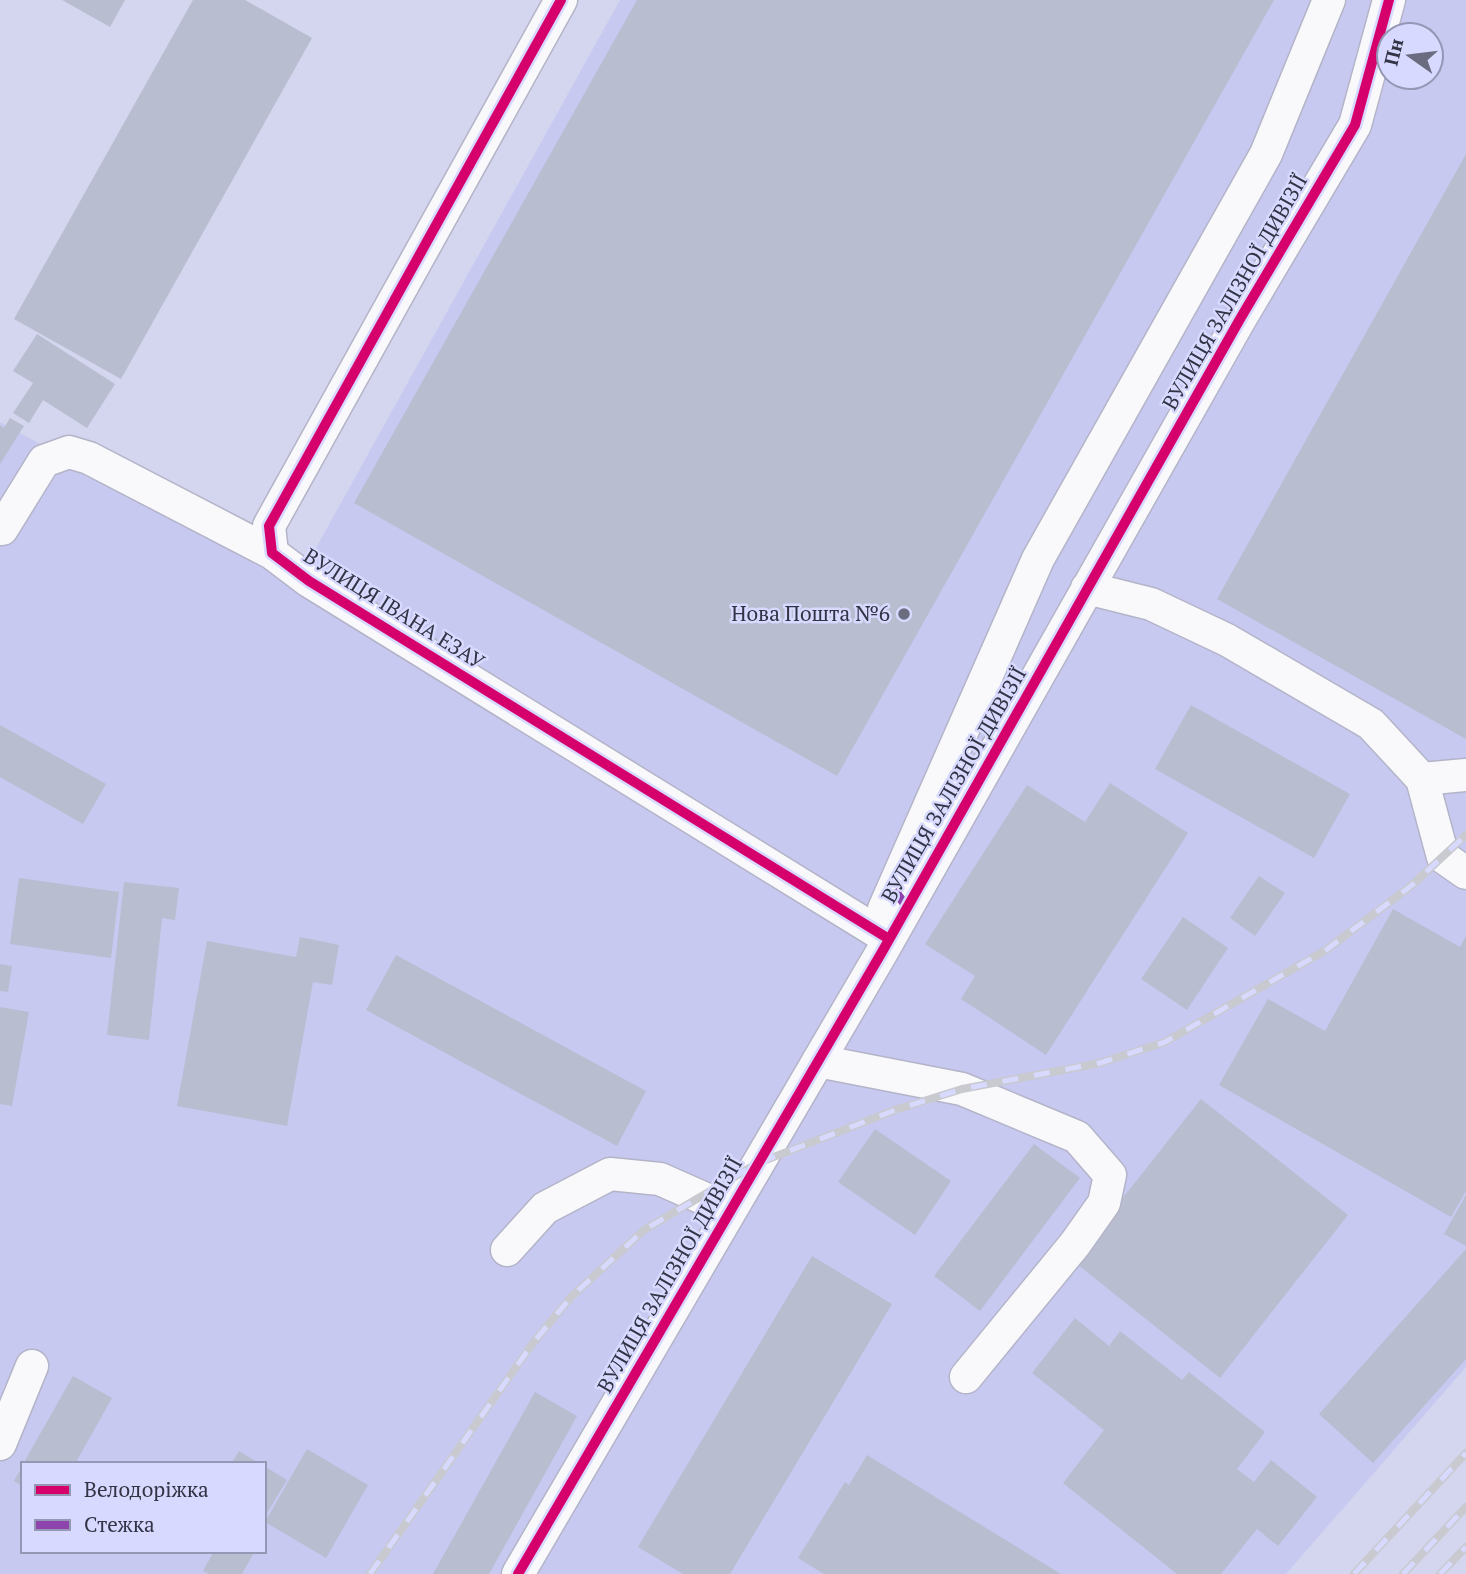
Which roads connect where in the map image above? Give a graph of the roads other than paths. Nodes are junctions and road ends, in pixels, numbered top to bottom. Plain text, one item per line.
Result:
1 (561, 0) edge
2 (1329, 0) edge
3 (1389, 0) edge
4 (2, 529) dead end
5 (272, 553) junction
6 (1087, 588) junction
7 (1466, 775) edge
8 (1422, 779) junction
9 (1466, 873) edge
10 (881, 934) junction
11 (818, 1061) junction
12 (730, 1210) junction
13 (507, 1250) dead end
14 (32, 1366) dead end
15 (966, 1377) dead end
16 (0, 1444) edge
17 (518, 1574) edge

1 - 5 street, ВУЛИЦЯ ІВАНА ЕЗАУ
2 - 10 street
3 - 6 street, ВУЛИЦЯ ЗАЛІЗНОЇ ДИВІЗІЇ
4 - 5 street
5 - 10 street, ВУЛИЦЯ ІВАНА ЕЗАУ
6 - 8 street
6 - 10 street, ВУЛИЦЯ ЗАЛІЗНОЇ ДИВІЗІЇ
7 - 8 street
8 - 9 street
10 - 11 street, ВУЛИЦЯ ЗАЛІЗНОЇ ДИВІЗІЇ
11 - 12 street, ВУЛИЦЯ ЗАЛІЗНОЇ ДИВІЗІЇ
11 - 15 street
12 - 13 street
12 - 17 street, ВУЛИЦЯ ЗАЛІЗНОЇ ДИВІЗІЇ
14 - 16 street

